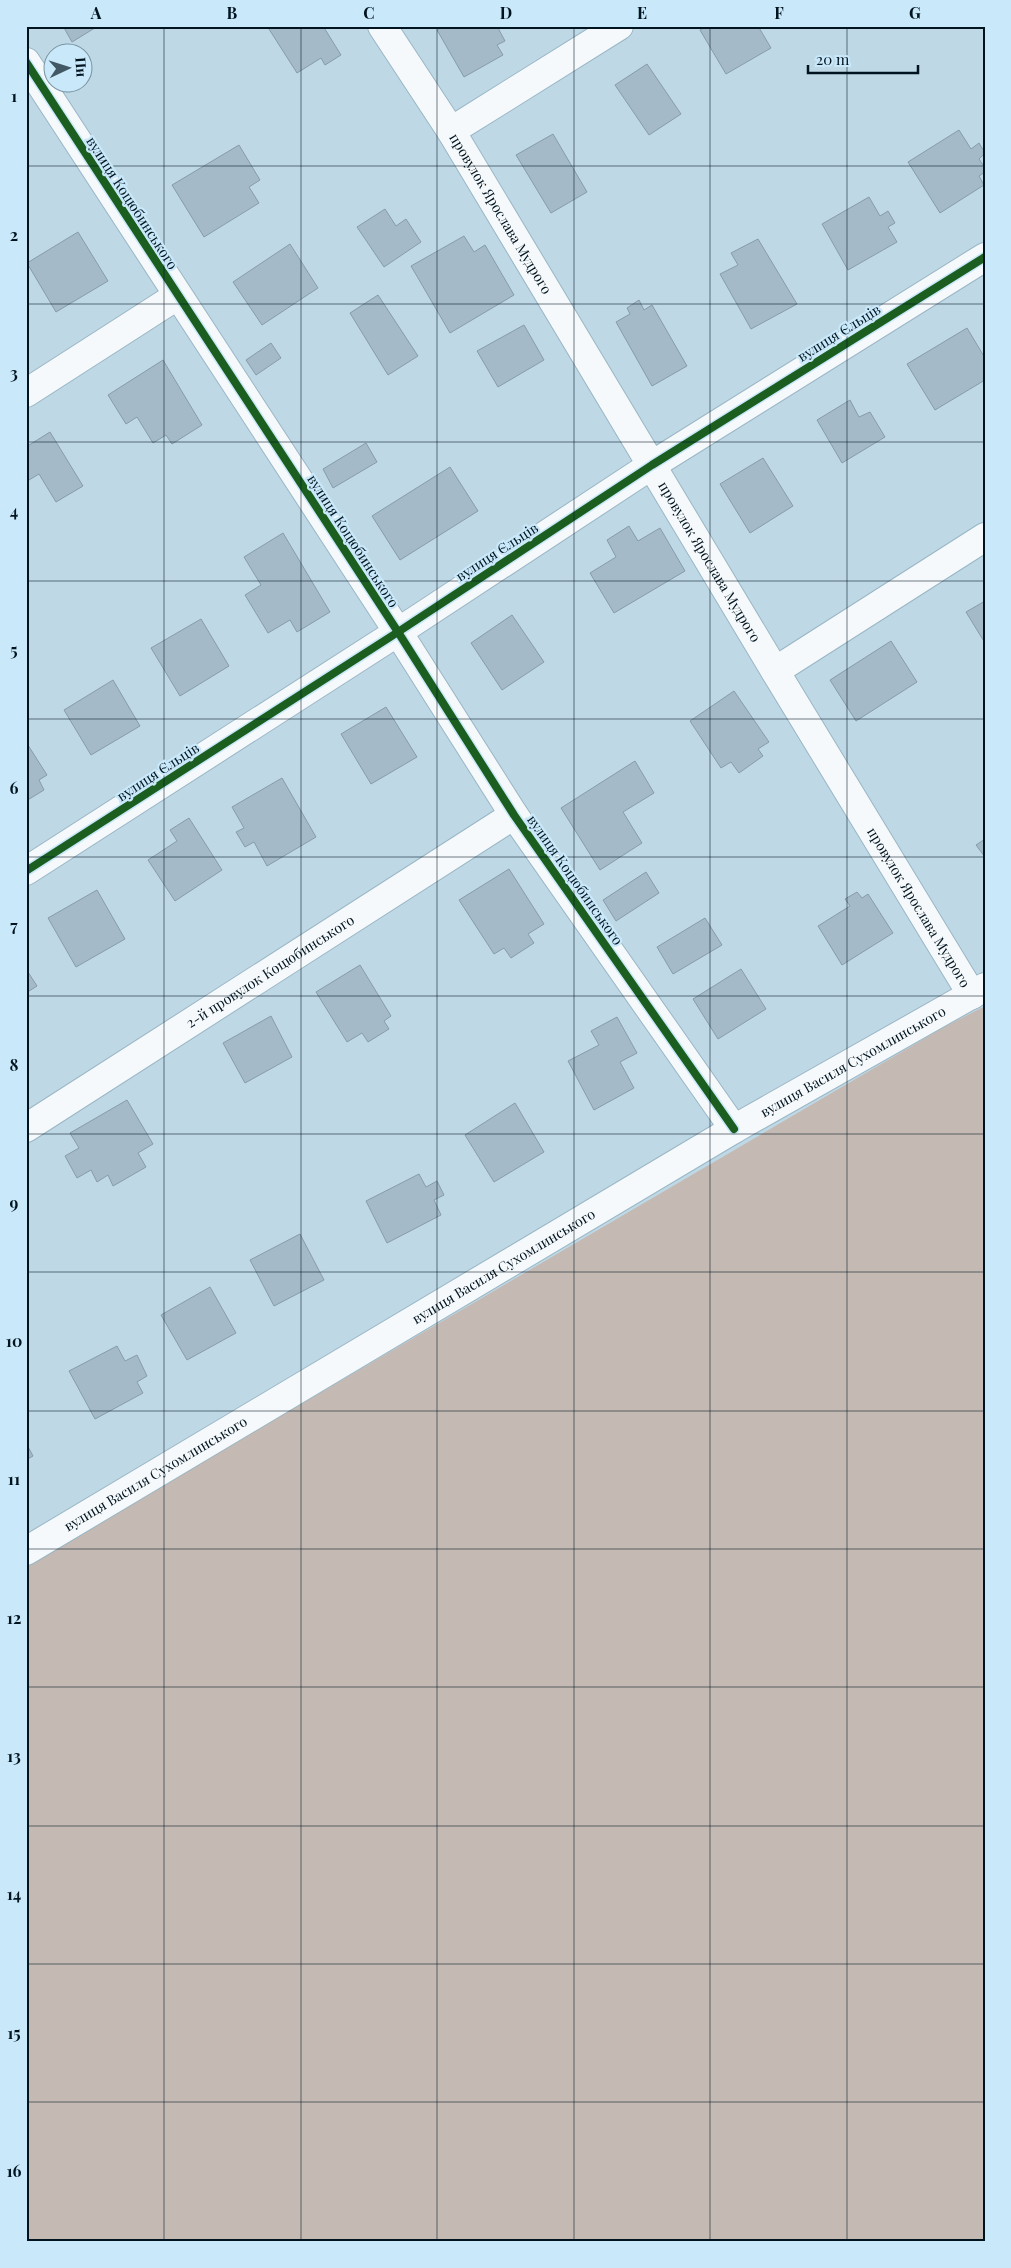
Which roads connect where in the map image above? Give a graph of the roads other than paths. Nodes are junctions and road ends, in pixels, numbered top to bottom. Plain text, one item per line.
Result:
1 (382, 26) edge
2 (619, 26) edge
3 (26, 62) edge
4 (451, 131) junction
5 (985, 257) edge
6 (177, 296) junction
7 (26, 393) edge
8 (652, 465) junction
9 (985, 537) edge
10 (398, 632) junction
11 (775, 672) junction
12 (514, 815) junction
13 (26, 871) edge
14 (978, 991) edge
15 (26, 1128) edge
16 (734, 1129) junction
17 (26, 1551) edge

1 - 4 street, провулок Ярослава Мудрого
2 - 4 street
3 - 6 street, вулиця Коцюбинського
4 - 8 street, провулок Ярослава Мудрого
5 - 8 street, вулиця Єльців
6 - 7 street
6 - 10 street, вулиця Коцюбинського
8 - 10 street, вулиця Єльців
8 - 11 street, провулок Ярослава Мудрого
9 - 11 street
10 - 12 street, вулиця Коцюбинського
10 - 13 street, вулиця Єльців
11 - 14 street, провулок Ярослава Мудрого
12 - 15 street, 2-й провулок Коцюбинського
12 - 16 street, вулиця Коцюбинського
14 - 16 street, вулиця Василя Сухомлинського
16 - 17 street, вулиця Василя Сухомлинського

